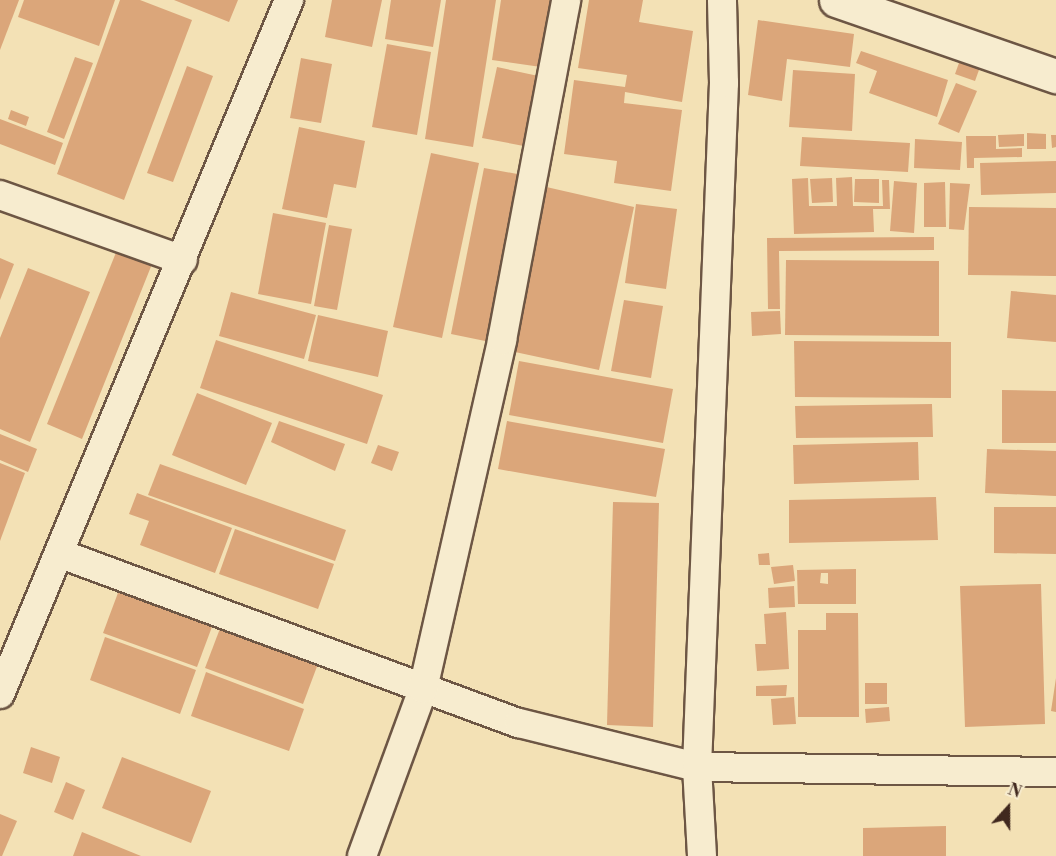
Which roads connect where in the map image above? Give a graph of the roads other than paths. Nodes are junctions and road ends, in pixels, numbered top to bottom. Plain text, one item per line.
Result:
1 (289, 0) edge
2 (566, 0) edge
3 (722, 0) edge
4 (836, 0) edge
5 (1056, 76) edge
6 (0, 195) edge
7 (183, 260) junction
8 (62, 554) junction
9 (423, 689) junction
10 (0, 694) edge
11 (697, 767) junction
12 (1056, 772) edge
13 (362, 856) edge
14 (702, 856) edge

1 - 7 street
2 - 9 street
3 - 11 street
4 - 5 street
6 - 7 street
7 - 8 street
8 - 9 street
8 - 10 street
9 - 11 street
9 - 13 street
11 - 12 street
11 - 14 street

